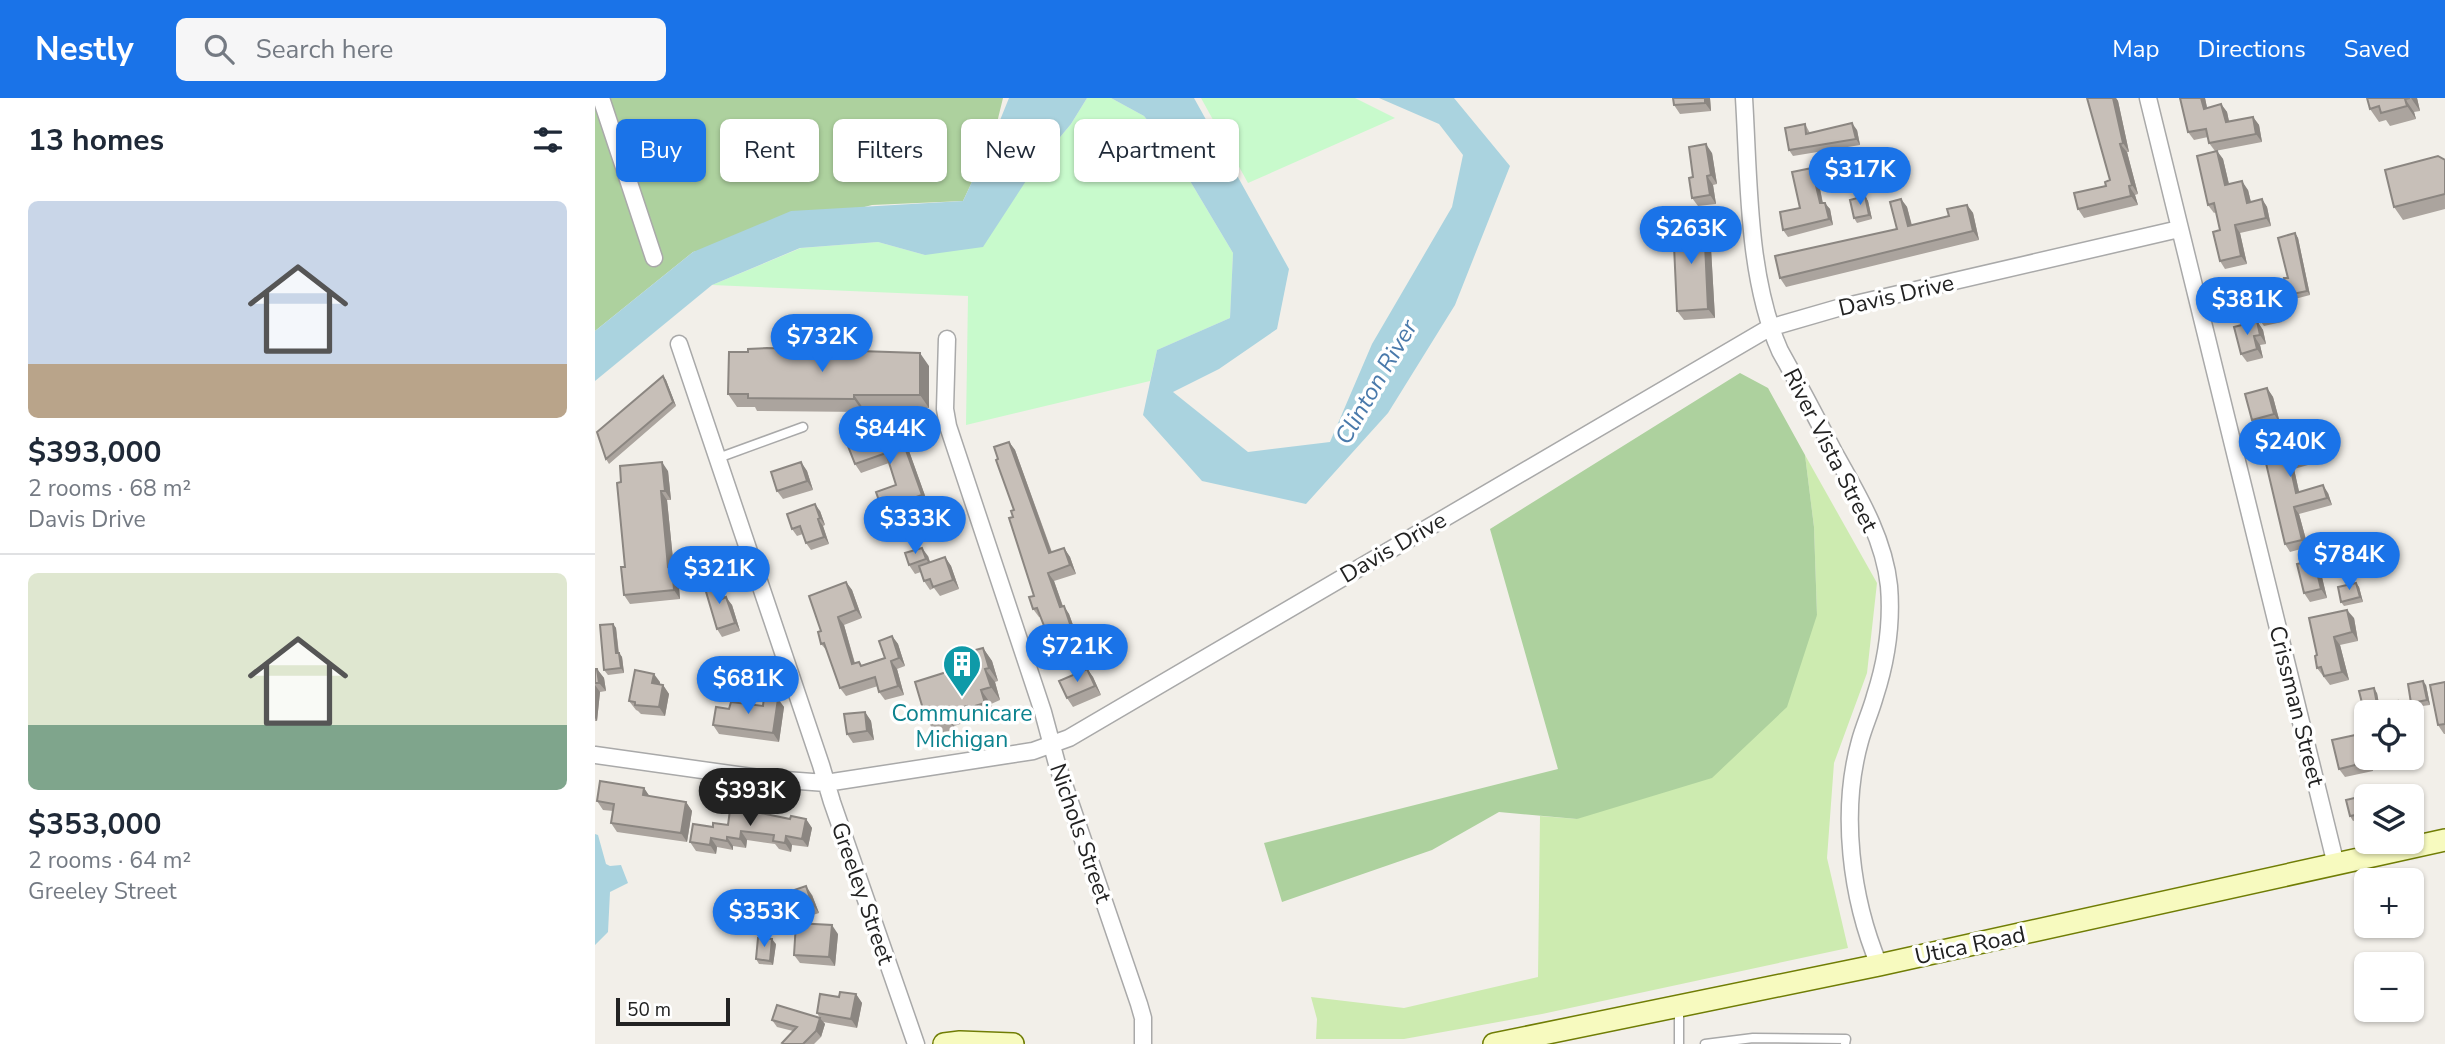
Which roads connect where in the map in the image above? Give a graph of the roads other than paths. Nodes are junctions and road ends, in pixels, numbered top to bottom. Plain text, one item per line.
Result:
1 (601, 98) edge
2 (1744, 98) edge
3 (2148, 98) edge
4 (2179, 229) junction
5 (654, 258) dead end
6 (1769, 328) junction
7 (947, 339) dead end
8 (679, 344) dead end
9 (803, 427) dead end
10 (718, 458) junction
11 (1052, 745) junction
12 (595, 755) edge
13 (826, 783) junction
14 (2445, 840) edge
15 (2336, 865) junction
16 (1879, 965) junction
17 (1679, 1006) junction
18 (916, 1044) edge
19 (944, 1044) edge
20 (1013, 1044) edge
21 (1143, 1044) edge
22 (1494, 1044) edge
23 (1679, 1044) edge
24 (1705, 1044) edge
25 (1845, 1044) edge

1 - 5 street
2 - 6 street, River Vista Street
3 - 4 street, Crissman Street
4 - 6 street, Davis Drive
4 - 15 street, Crissman Street
6 - 11 street, Davis Drive
6 - 16 street, River Vista Street
7 - 11 street, Nichols Street
8 - 10 street, Greeley Street
9 - 10 lane
10 - 13 street, Greeley Street
11 - 13 street, Davis Drive
11 - 21 street, Nichols Street
12 - 13 street, Davis Drive
13 - 18 street, Greeley Street
14 - 15 street, Utica Road
15 - 16 street, Utica Road
16 - 17 street, Utica Road
17 - 22 street, Utica Road
17 - 23 lane
19 - 20 street
24 - 25 lane

